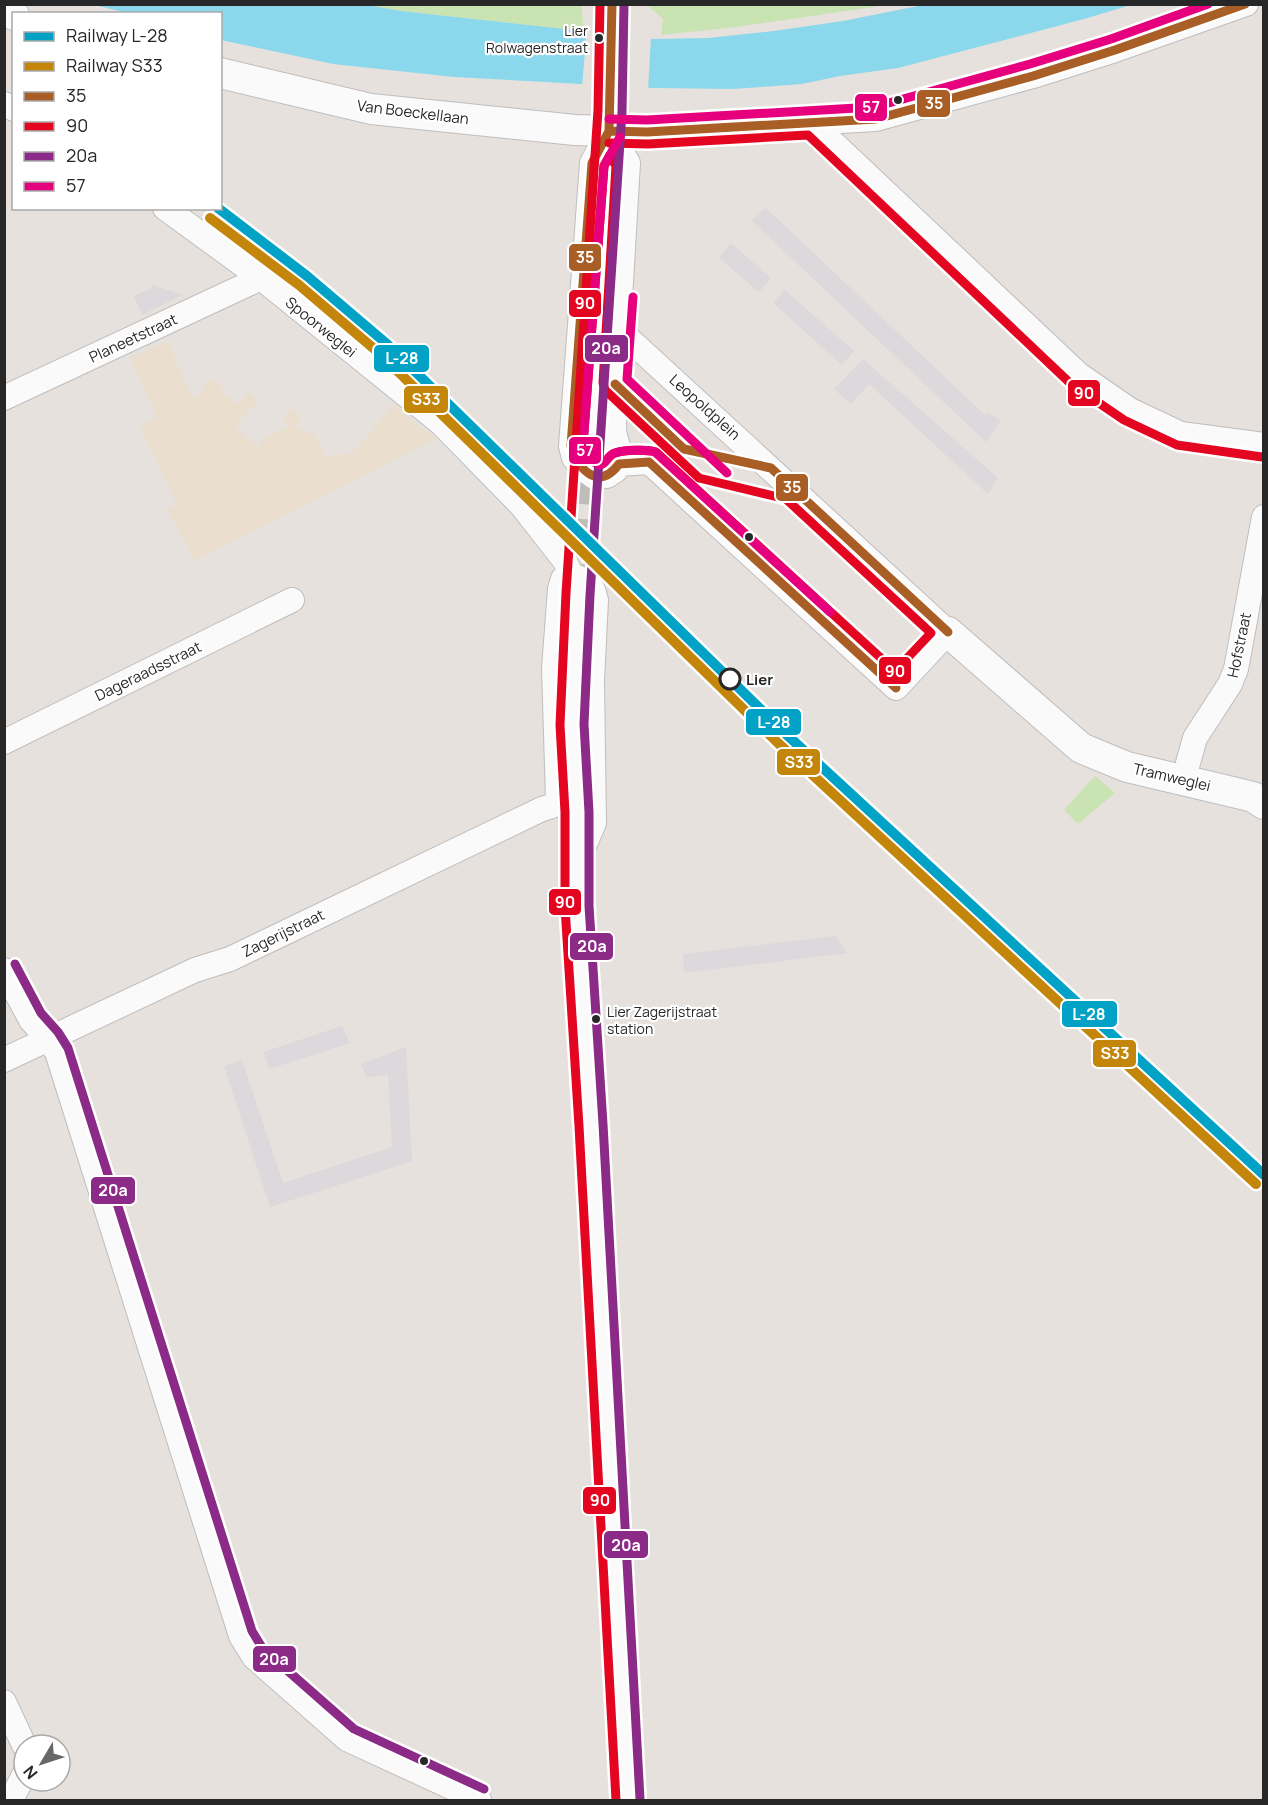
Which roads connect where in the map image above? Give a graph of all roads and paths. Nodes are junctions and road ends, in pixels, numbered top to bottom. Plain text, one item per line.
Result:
1 (1246, 4) edge
2 (612, 14) edge
3 (222, 73) edge
4 (610, 121) junction
5 (812, 123) junction
6 (168, 210) edge
7 (261, 278) junction
8 (619, 330) junction
9 (4, 398) edge
10 (590, 442) tunnel mouth
11 (1263, 445) edge
12 (619, 464) junction
13 (1263, 517) edge
14 (572, 577) junction
15 (292, 600) dead end
16 (948, 632) junction
17 (4, 742) edge
18 (1081, 748) joint
19 (1188, 763) dead end
20 (1263, 804) edge
21 (4, 970) edge
22 (48, 1040) junction
23 (4, 1060) edge
24 (4, 1702) edge
25 (18, 1733) edge
26 (479, 1800) edge
27 (628, 1800) edge

1 - 5 street
2 - 4 street
3 - 4 street, Van Boeckellaan
4 - 5 street
4 - 8 street
4 - 10 street
4 - 12 street
5 - 11 street
6 - 7 street, Spoorweglei
7 - 9 street, Planeetstraat
7 - 14 street, Spoorweglei
8 - 12 street
8 - 16 street, Leopoldplein
12 - 16 street
13 - 19 street, Hofstraat
14 - 22 street, Zagerijstraat
14 - 27 street
15 - 17 street, Dageraadsstraat
16 - 18 street, Leopoldplein
18 - 20 street, Tramweglei
21 - 22 street
22 - 23 street, Zagerijstraat
22 - 26 street
24 - 25 street

